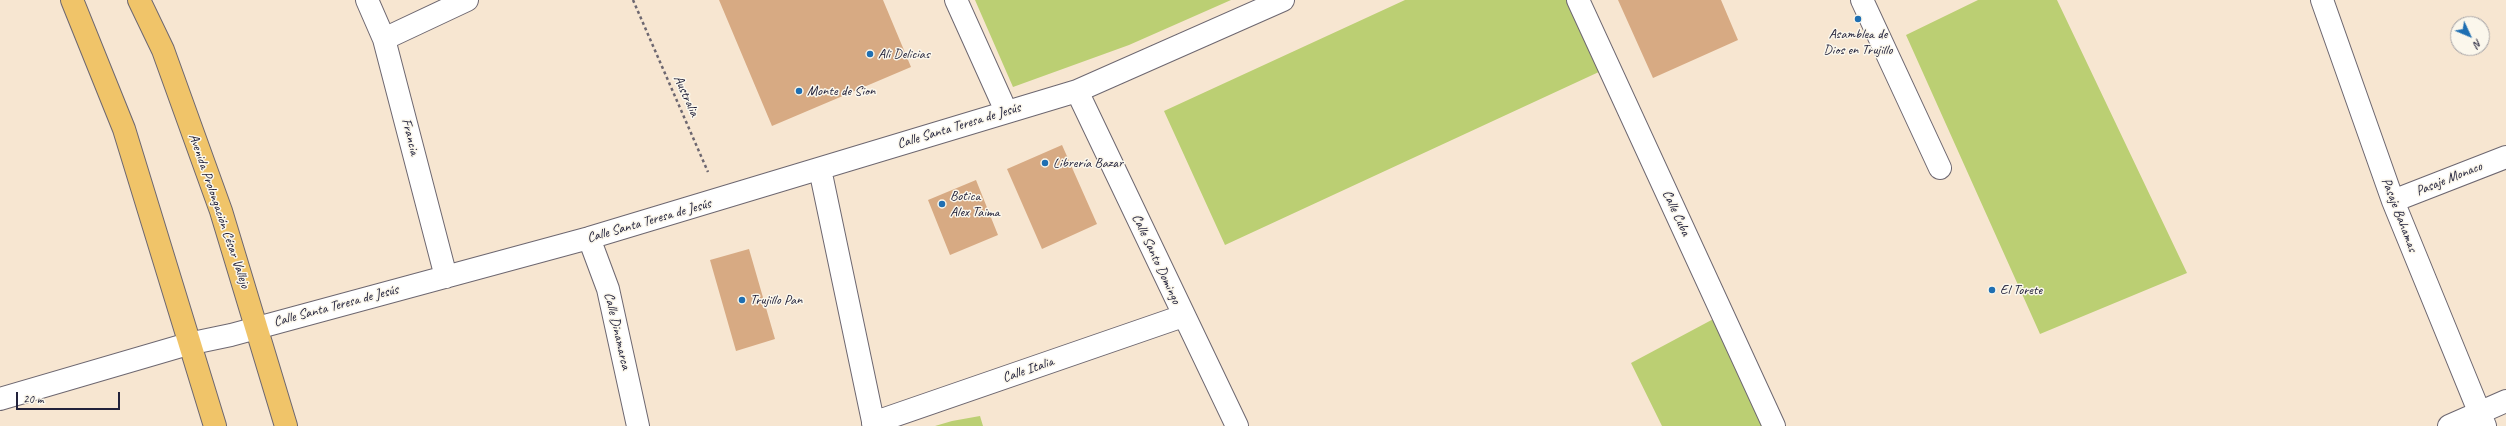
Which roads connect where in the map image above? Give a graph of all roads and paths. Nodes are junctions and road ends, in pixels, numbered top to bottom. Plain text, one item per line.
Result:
1 (72, 0) edge
2 (139, 0) edge
3 (367, 0) edge
4 (466, 0) edge
5 (633, 0) edge
6 (956, 0) edge
7 (1283, 0) edge
8 (1578, 0) edge
9 (1862, 0) edge
10 (2322, 0) edge
11 (384, 39) junction
12 (1077, 91) junction
13 (1006, 111) junction
14 (2506, 156) edge
15 (1940, 168) dead end
16 (820, 169) junction
17 (720, 200) junction
18 (2393, 201) junction
19 (589, 238) junction
20 (446, 276) junction
21 (1183, 316) junction
22 (257, 327) junction
23 (188, 344) junction
24 (0, 399) edge
25 (2506, 401) edge
26 (2483, 419) edge
27 (874, 425) edge
28 (215, 426) edge
29 (286, 426) edge
30 (638, 426) edge
31 (1237, 426) edge
32 (1774, 426) edge
33 (2449, 426) edge

1 - 23 main road
2 - 22 main road, Avenida Prolongación César Vallejo
3 - 11 street, Francia
4 - 11 street
5 - 17 path, Australia
6 - 13 street
7 - 12 street, Calle Santa Teresa de Jesús
8 - 32 street, Calle Cuba
9 - 15 street
10 - 18 street, Pasaje Bahamas
11 - 20 street, Francia
12 - 13 street, Calle Santa Teresa de Jesús
12 - 21 street, Calle Santo Domingo
13 - 16 street, Calle Santa Teresa de Jesús
14 - 18 street, Pasaje Monaco
16 - 17 street, Calle Santa Teresa de Jesús
16 - 27 street
17 - 19 street, Calle Santa Teresa de Jesús
18 - 26 street, Pasaje Bahamas
19 - 20 street, Calle Santa Teresa de Jesús
19 - 30 street, Calle Dinamarca
20 - 22 street, Calle Santa Teresa de Jesús
21 - 27 street, Calle Italia
21 - 31 street, Calle Santo Domingo
22 - 23 street, Calle Santa Teresa de Jesús
22 - 29 main road, Avenida Prolongación César Vallejo
23 - 24 street, Calle Santa Teresa de Jesús
23 - 28 main road
25 - 26 street
26 - 33 street

